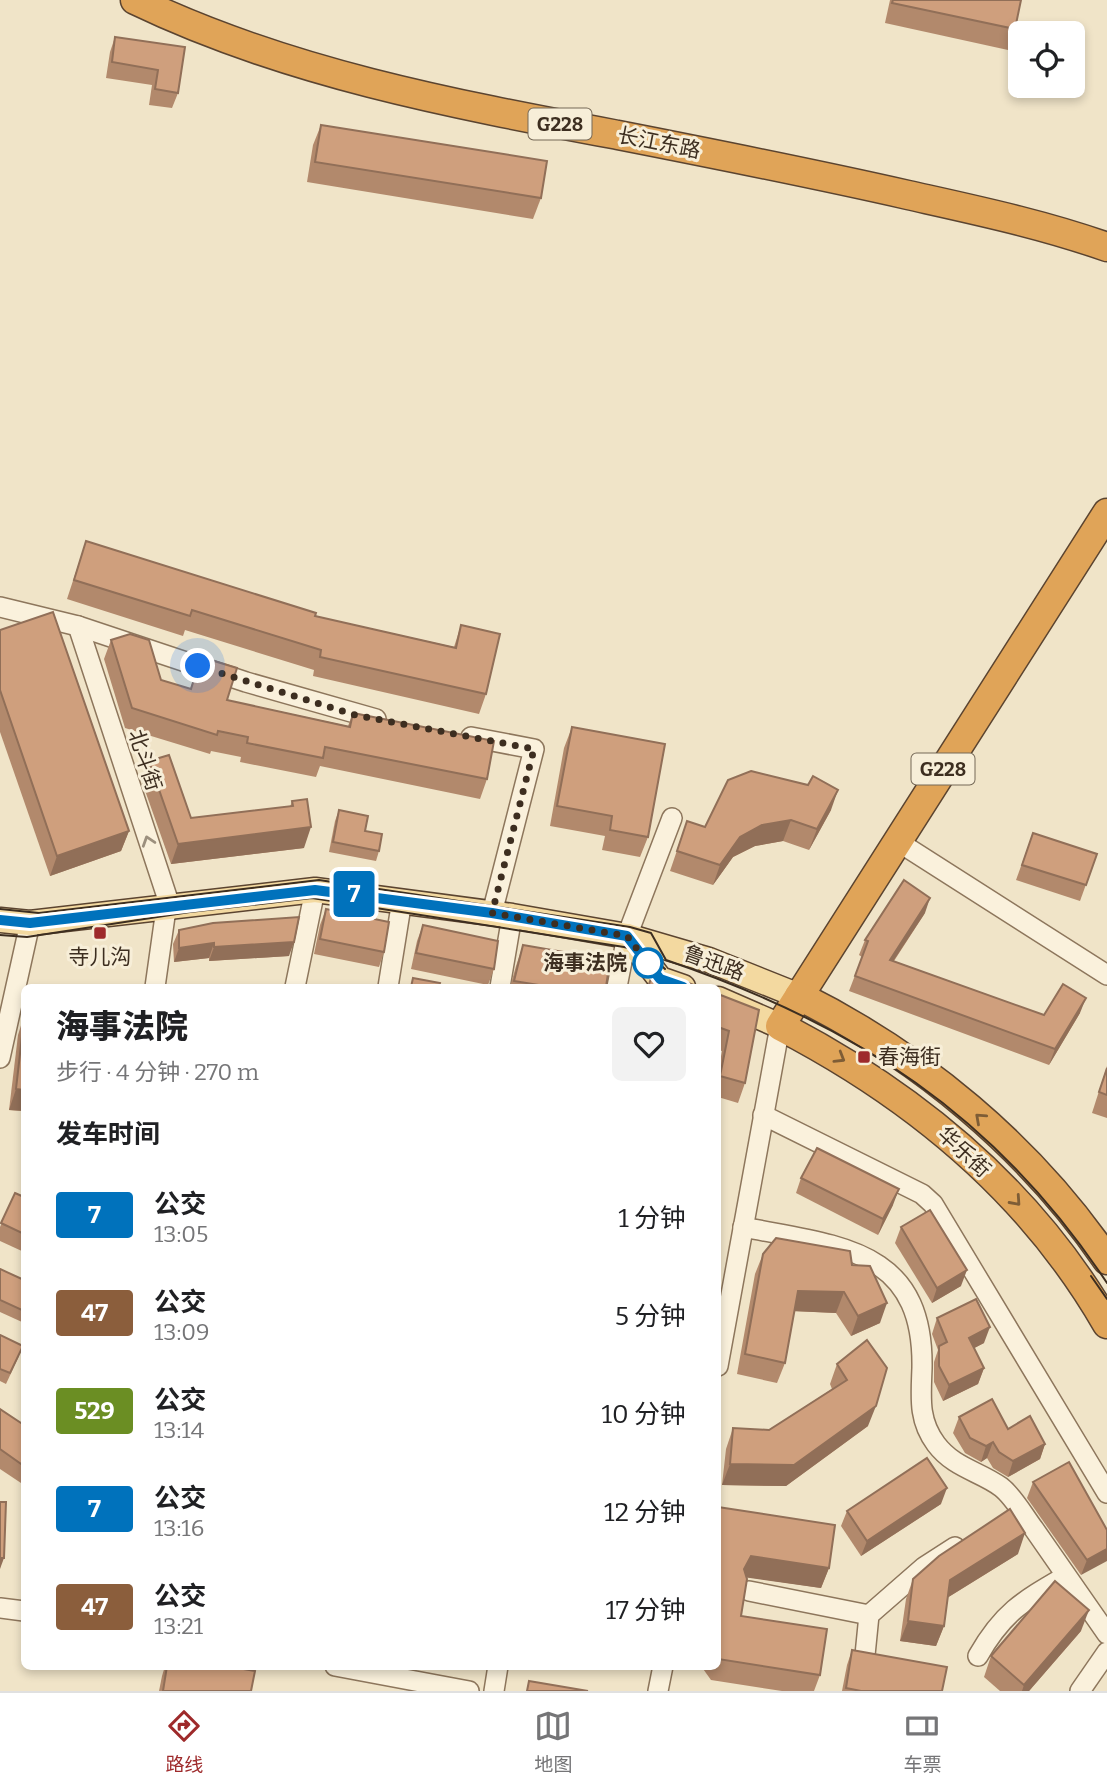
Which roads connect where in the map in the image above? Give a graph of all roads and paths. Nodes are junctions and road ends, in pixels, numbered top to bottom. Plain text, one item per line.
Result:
1 (135, 0) edge
2 (179, 0) edge
3 (1107, 228) edge
4 (1107, 247) edge
5 (1107, 513) edge
6 (0, 607) edge
7 (78, 626) junction
8 (396, 723) edge
9 (452, 734) edge
10 (672, 818) dead end
11 (897, 841) junction
12 (315, 890) junction
13 (402, 900) junction
14 (170, 906) junction
15 (502, 914) junction
16 (0, 920) edge
17 (30, 923) junction
18 (627, 936) junction
19 (1107, 975) edge
20 (155, 984) edge
21 (296, 984) edge
22 (388, 984) edge
23 (500, 984) edge
24 (618, 984) edge
25 (674, 984) edge
26 (799, 996) junction
27 (721, 1000) edge
28 (780, 1026) junction
29 (0, 1058) edge
30 (763, 1115) junction
31 (743, 1227) junction
32 (1107, 1260) edge
33 (1107, 1324) edge
34 (721, 1349) edge
35 (1107, 1493) edge
36 (970, 1536) edge
37 (1066, 1576) junction
38 (749, 1591) edge
39 (0, 1608) edge
40 (21, 1611) edge
41 (869, 1615) junction
42 (1107, 1634) edge
43 (1107, 1652) edge
44 (865, 1655) edge
45 (978, 1656) dead end
46 (356, 1670) edge
47 (497, 1670) edge
48 (662, 1670) edge
49 (469, 1691) edge
50 (494, 1691) edge
51 (658, 1691) edge
52 (1080, 1691) edge

1 - 4 highway, 长江东路 / G228
2 - 3 highway, 长江东路 / G228
5 - 11 highway, G228
6 - 7 street
7 - 8 street
14 -> 7 street, 北斗街
9 - 15 street
10 - 18 street
11 - 19 street
11 - 26 highway, G228
12 - 13 main road, 鲁迅路
12 - 14 main road, 鲁迅路
12 - 21 street
13 - 15 main road, 鲁迅路
13 - 22 street
14 - 17 main road, 鲁迅路
14 - 20 street
15 - 18 main road, 鲁迅路
15 - 23 street
16 - 17 main road, 鲁迅路
17 - 29 street
18 - 24 street
18 - 25 main road, 鲁迅路
18 - 26 main road, 鲁迅路
26 - 28 highway, G228
32 -> 26 highway, 华乐街
27 - 28 main road, 鲁迅路
28 - 30 street
28 -> 33 highway, 华乐街
30 - 31 street
30 - 35 street
31 - 34 street
31 - 37 street
36 - 41 street
37 - 42 street
37 - 45 street
38 - 41 street
39 - 40 street
41 - 44 street
43 - 52 street
46 - 49 street
47 - 50 street
48 - 51 street

